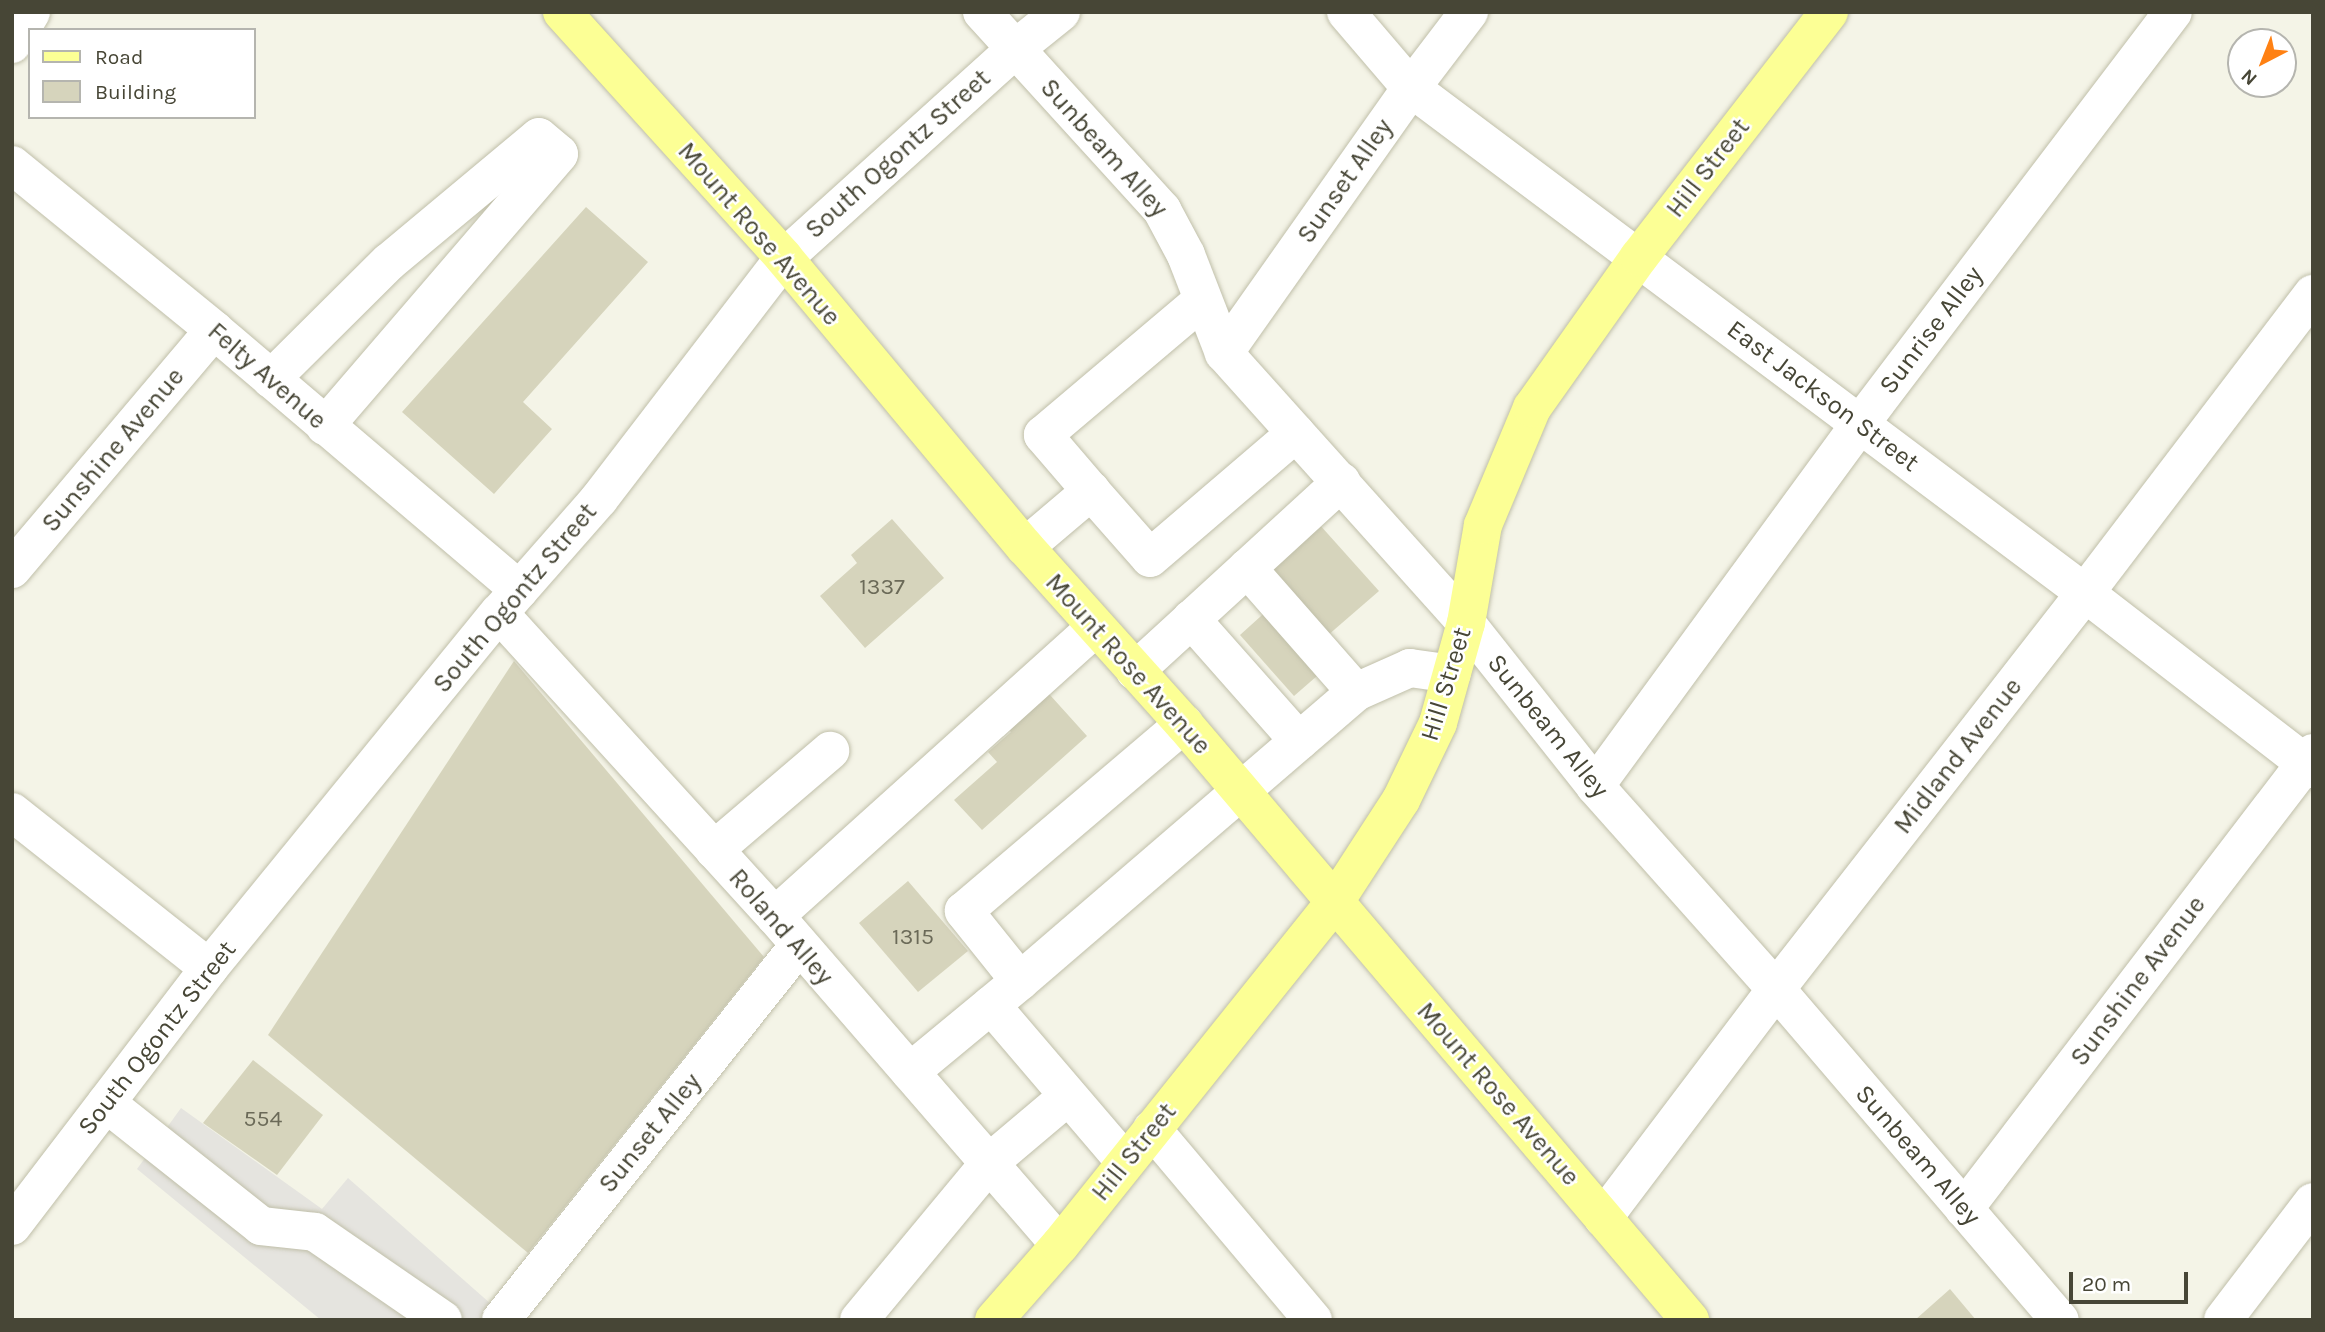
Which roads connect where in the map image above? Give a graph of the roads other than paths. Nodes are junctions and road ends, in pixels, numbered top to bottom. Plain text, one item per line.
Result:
1 (31, 12) edge
2 (562, 12) edge
3 (982, 12) edge
4 (1061, 12) edge
5 (1346, 12) edge
6 (1469, 12) edge
7 (1829, 12) edge
8 (2173, 12) edge
9 (12, 44) edge
10 (1015, 49) junction
11 (1411, 88) junction
12 (12, 165) edge
13 (1639, 257) junction
14 (784, 258) junction
15 (2313, 294) edge
16 (1203, 300) junction
17 (214, 330) junction
18 (1224, 353) junction
19 (271, 379) junction
20 (1860, 424) junction
21 (325, 426) junction
22 (1296, 433) junction
23 (1341, 482) junction
24 (1091, 491) junction
25 (1026, 547) junction
26 (1247, 568) junction
27 (12, 569) edge
28 (2085, 593) junction
29 (509, 602) junction
30 (1191, 619) junction
31 (1466, 623) junction
32 (1095, 628) junction
33 (1135, 671) junction
34 (1452, 674) junction
35 (1356, 692) junction
36 (1184, 724) junction
37 (1299, 741) junction
38 (831, 751) dead end
39 (2310, 762) edge
40 (1595, 786) junction
41 (1241, 792) junction
42 (12, 812) edge
43 (714, 850) junction
44 (1334, 903) junction
45 (775, 916) junction
46 (799, 947) junction
47 (209, 968) junction
48 (1020, 981) junction
49 (1776, 989) junction
50 (991, 1005) junction
51 (910, 1073) junction
52 (1068, 1096) junction
53 (106, 1103) junction
54 (1152, 1129) junction
55 (990, 1162) junction
56 (1125, 1162) junction
57 (2313, 1202) edge
58 (1964, 1209) junction
59 (1603, 1218) junction
60 (12, 1226) edge
61 (1060, 1245) junction
62 (443, 1320) edge
63 (501, 1320) edge
64 (859, 1320) edge
65 (994, 1320) edge
66 (1312, 1320) edge
67 (1690, 1320) edge
68 (2060, 1320) edge
69 (2223, 1320) edge

1 - 9 street
2 - 14 main road, Mount Rose Avenue
3 - 10 street, Sunbeam Alley
4 - 10 street, South Ogontz Street
5 - 11 street, East Jackson Street
6 - 11 street, Sunset Alley
7 - 13 main road, Hill Street
8 - 20 street, Sunrise Alley
10 - 14 street, South Ogontz Street
10 - 16 street, Sunbeam Alley
11 - 13 street, East Jackson Street
11 - 18 street, Sunset Alley
12 - 17 street, Felty Avenue
13 - 20 street, East Jackson Street
13 - 31 main road, Hill Street
14 - 25 main road, Mount Rose Avenue
14 - 29 street, South Ogontz Street
15 - 28 street, Midland Avenue
16 - 18 street, Sunbeam Alley
16 - 24 street
17 - 19 street, Felty Avenue
17 - 27 street, Sunshine Avenue
18 - 22 street, Sunbeam Alley
19 - 21 street, Felty Avenue
19 - 21 street
20 - 28 street, East Jackson Street
20 - 40 street, Sunrise Alley
21 - 29 street, Felty Avenue
22 - 23 street, Sunbeam Alley
22 - 24 street
23 - 26 street
23 - 31 street, Sunbeam Alley
24 - 25 street
25 - 32 main road, Mount Rose Avenue
26 - 30 street
26 - 35 street
28 - 39 street, East Jackson Street
28 - 49 street, Midland Avenue
29 - 43 street, Roland Alley
29 - 47 street, South Ogontz Street
30 - 33 street
30 - 37 street
31 - 34 main road, Hill Street
31 - 40 street, Sunbeam Alley
32 - 33 main road, Mount Rose Avenue
32 - 45 street
33 - 36 main road, Mount Rose Avenue
34 - 35 street
34 - 44 main road, Hill Street
35 - 37 street
36 - 41 main road, Mount Rose Avenue
36 - 48 street
37 - 41 street
38 - 43 street
39 - 58 street, Sunshine Avenue
40 - 49 street, Sunbeam Alley
41 - 44 main road, Mount Rose Avenue
41 - 48 street
42 - 47 street
43 - 45 street, Roland Alley
44 - 54 main road, Hill Street
44 - 59 main road, Mount Rose Avenue
45 - 46 street, Roland Alley
46 - 51 street, Roland Alley
46 - 63 street, Sunset Alley
47 - 53 street, South Ogontz Street
48 - 50 street
49 - 58 street, Sunbeam Alley
49 - 59 street, Midland Avenue
50 - 51 street
50 - 52 street
51 - 55 street, Roland Alley
52 - 55 street
52 - 56 street
53 - 60 street, South Ogontz Street
53 - 62 street
54 - 56 main road, Hill Street
54 - 66 street
55 - 61 street, Roland Alley
55 - 64 street
56 - 61 main road, Hill Street
57 - 69 street
58 - 68 street, Sunbeam Alley
59 - 67 main road, Mount Rose Avenue
61 - 65 main road, Hill Street

